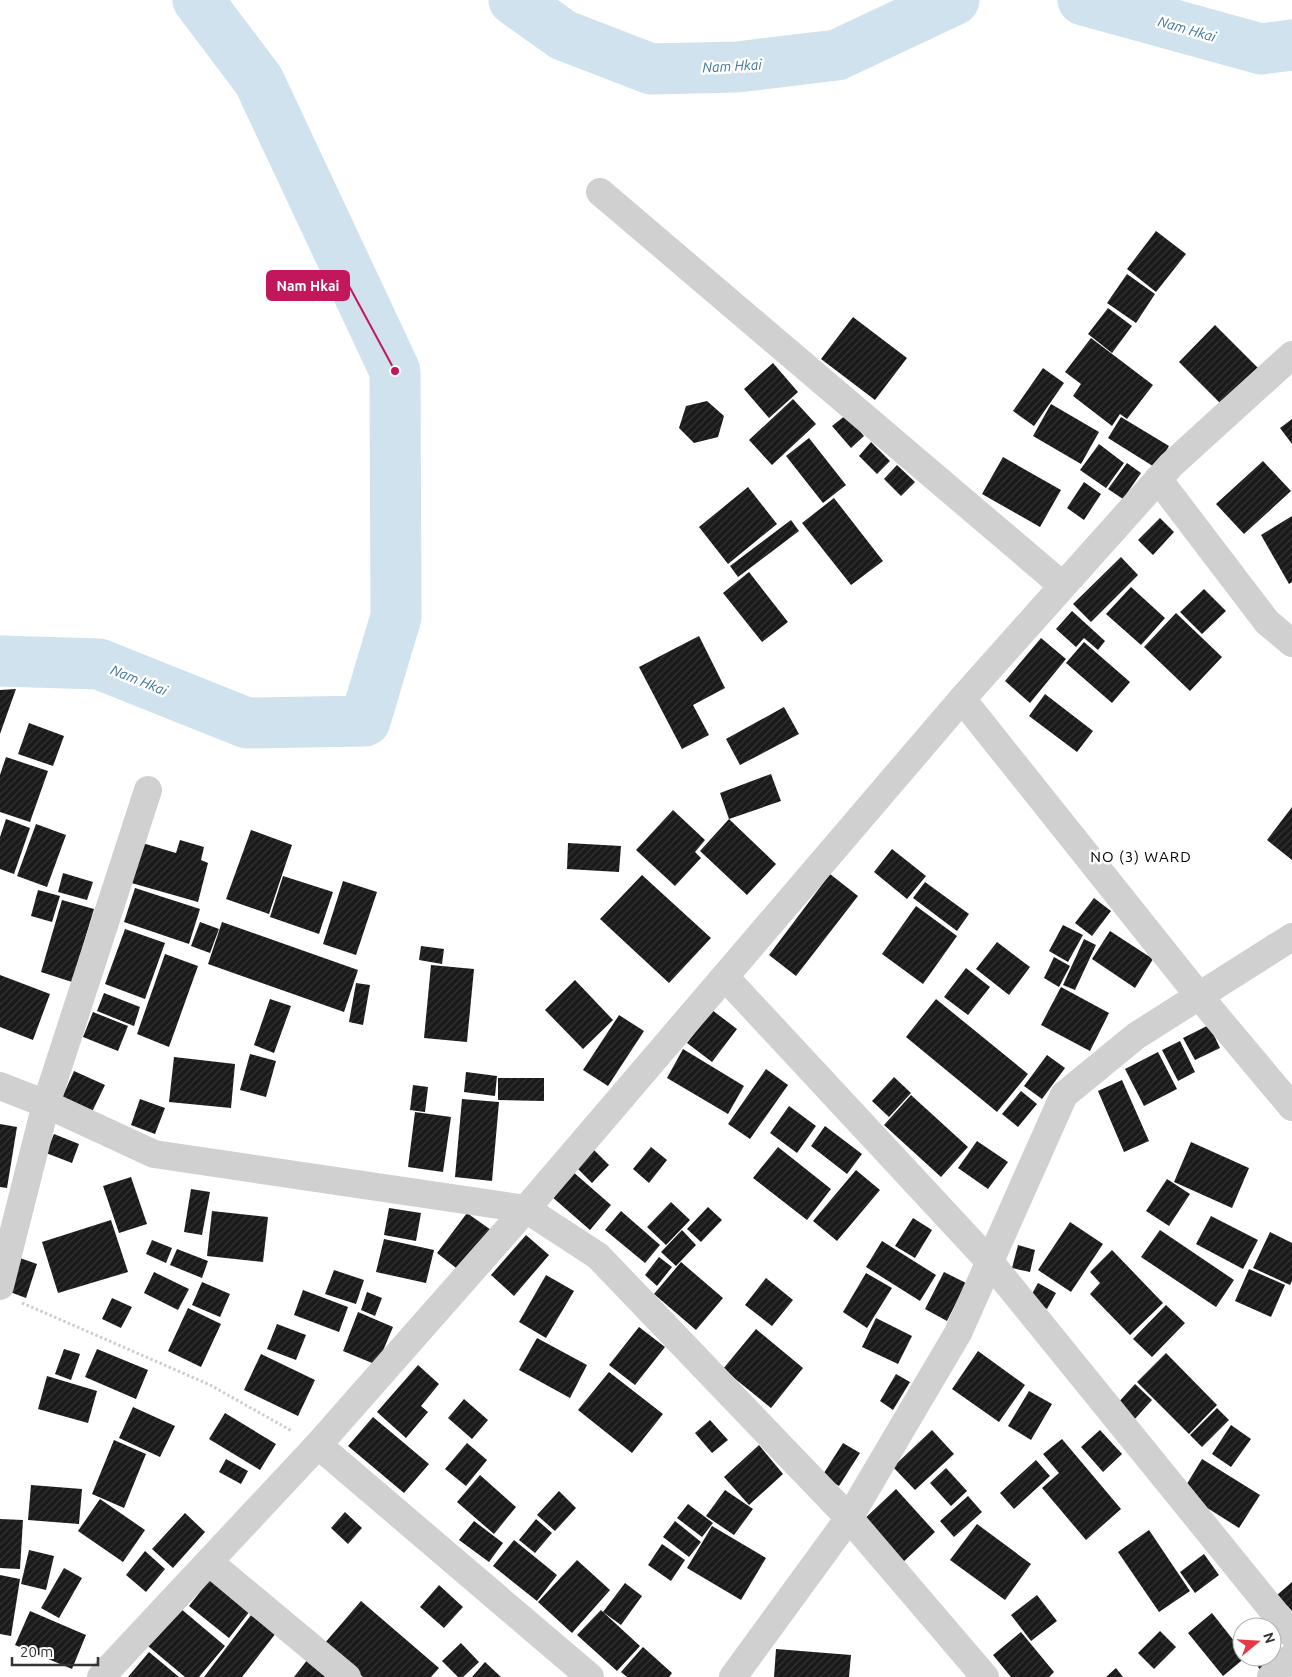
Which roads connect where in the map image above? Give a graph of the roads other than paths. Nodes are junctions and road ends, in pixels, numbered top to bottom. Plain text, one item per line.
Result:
1 (600, 192) dead end
2 (1292, 355) edge
3 (1158, 479) junction
4 (1063, 586) junction
5 (1292, 643) edge
6 (962, 699) junction
7 (148, 790) dead end
8 (1292, 937) edge
9 (725, 977) junction
10 (1199, 996) junction
11 (0, 1086) edge
12 (46, 1104) junction
13 (1292, 1107) edge
14 (526, 1209) junction
15 (990, 1262) junction
16 (9, 1294) edge
17 (318, 1446) junction
18 (850, 1518) junction
19 (209, 1562) junction
20 (1292, 1634) edge
21 (1292, 1657) edge
22 (101, 1677) edge
23 (347, 1677) edge
24 (590, 1677) edge
25 (734, 1677) edge
26 (985, 1677) edge
27 (1271, 1677) edge

1 - 4 street
2 - 3 street
3 - 4 street
3 - 5 street
4 - 6 street
6 - 9 street
6 - 10 street
7 - 12 street
8 - 10 street
9 - 14 street
9 - 15 street
10 - 13 street
10 - 15 street
11 - 12 street
12 - 14 street
12 - 16 street
14 - 17 street
14 - 18 street
15 - 18 street
15 - 20 street
17 - 19 street
17 - 24 street
18 - 25 street
18 - 26 street
19 - 22 street
19 - 23 street
21 - 27 street

